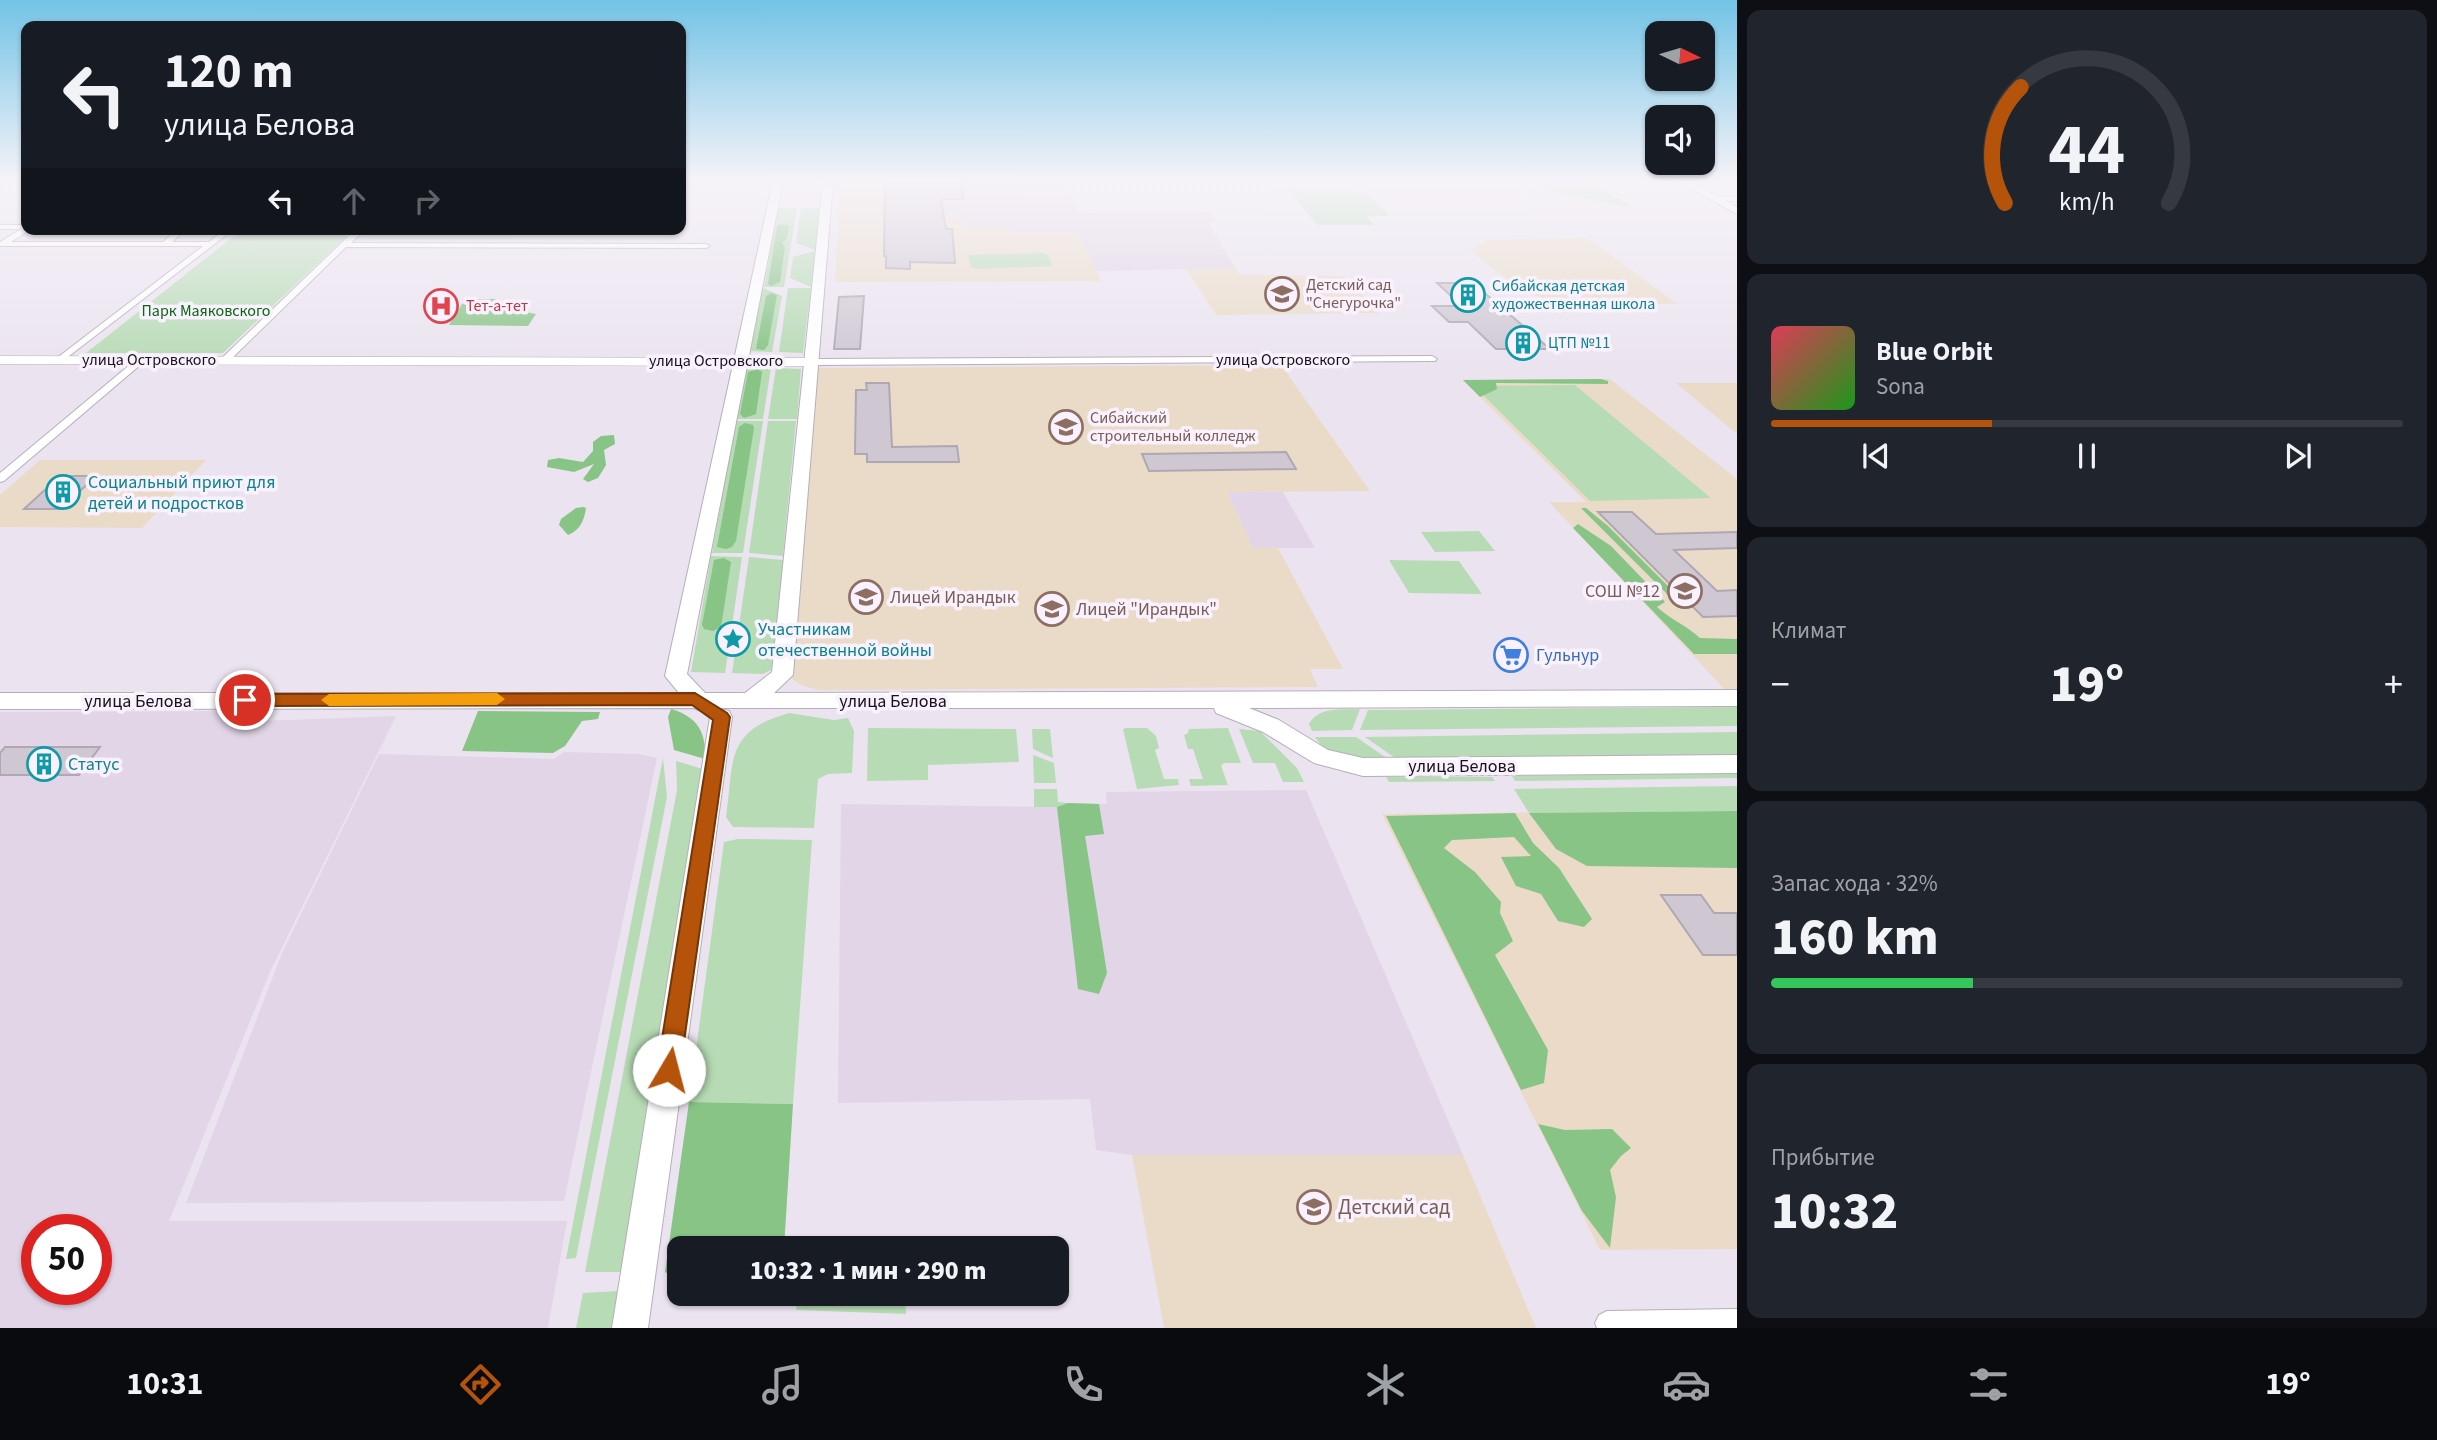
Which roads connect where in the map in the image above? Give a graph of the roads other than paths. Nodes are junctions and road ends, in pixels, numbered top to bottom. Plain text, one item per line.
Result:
1 (766, 243) edge
2 (822, 243) edge
3 (1, 244) edge
4 (165, 244) joint
5 (211, 244) joint
6 (345, 245) joint
7 (706, 246) dead end
8 (1433, 359) dead end
9 (0, 360) edge
10 (60, 360) junction
11 (141, 360) junction
12 (225, 360) junction
13 (741, 361) junction
14 (811, 362) junction
15 (0, 479) edge
16 (782, 675) junction
17 (677, 676) junction
18 (1737, 698) edge
19 (656, 699) junction
20 (695, 699) junction
21 (753, 699) junction
22 (0, 701) edge
23 (808, 701) junction
24 (1200, 702) junction
25 (1295, 710) junction
26 (722, 717) junction
27 (1302, 746) junction
28 (1737, 764) edge
29 (1737, 1321) edge
30 (1608, 1325) edge
31 (630, 1328) edge

1 - 13 main road
2 - 14 main road
3 - 4 street
4 - 5 street
5 - 10 street
6 - 7 street
6 - 12 street
8 - 14 street, улица Островского
9 - 10 street, улица Островского
10 - 11 street, улица Островского
11 - 12 street, улица Островского
11 - 15 street
12 - 13 street, улица Островского
13 - 14 street, улица Островского
13 - 17 main road
14 - 16 main road
16 - 21 main road
16 - 23 main road
17 - 19 main road
17 - 20 main road
18 - 25 main road
19 - 20 main road, улица Белова
19 - 22 main road, улица Белова
20 - 21 main road, улица Белова
20 - 26 main road
21 - 23 main road, улица Белова
21 - 26 main road
23 - 24 main road, улица Белова
24 - 25 main road, улица Белова
24 - 27 main road, улица Белова
25 - 27 main road
26 - 31 main road
27 - 28 main road, улица Белова
29 - 30 street

